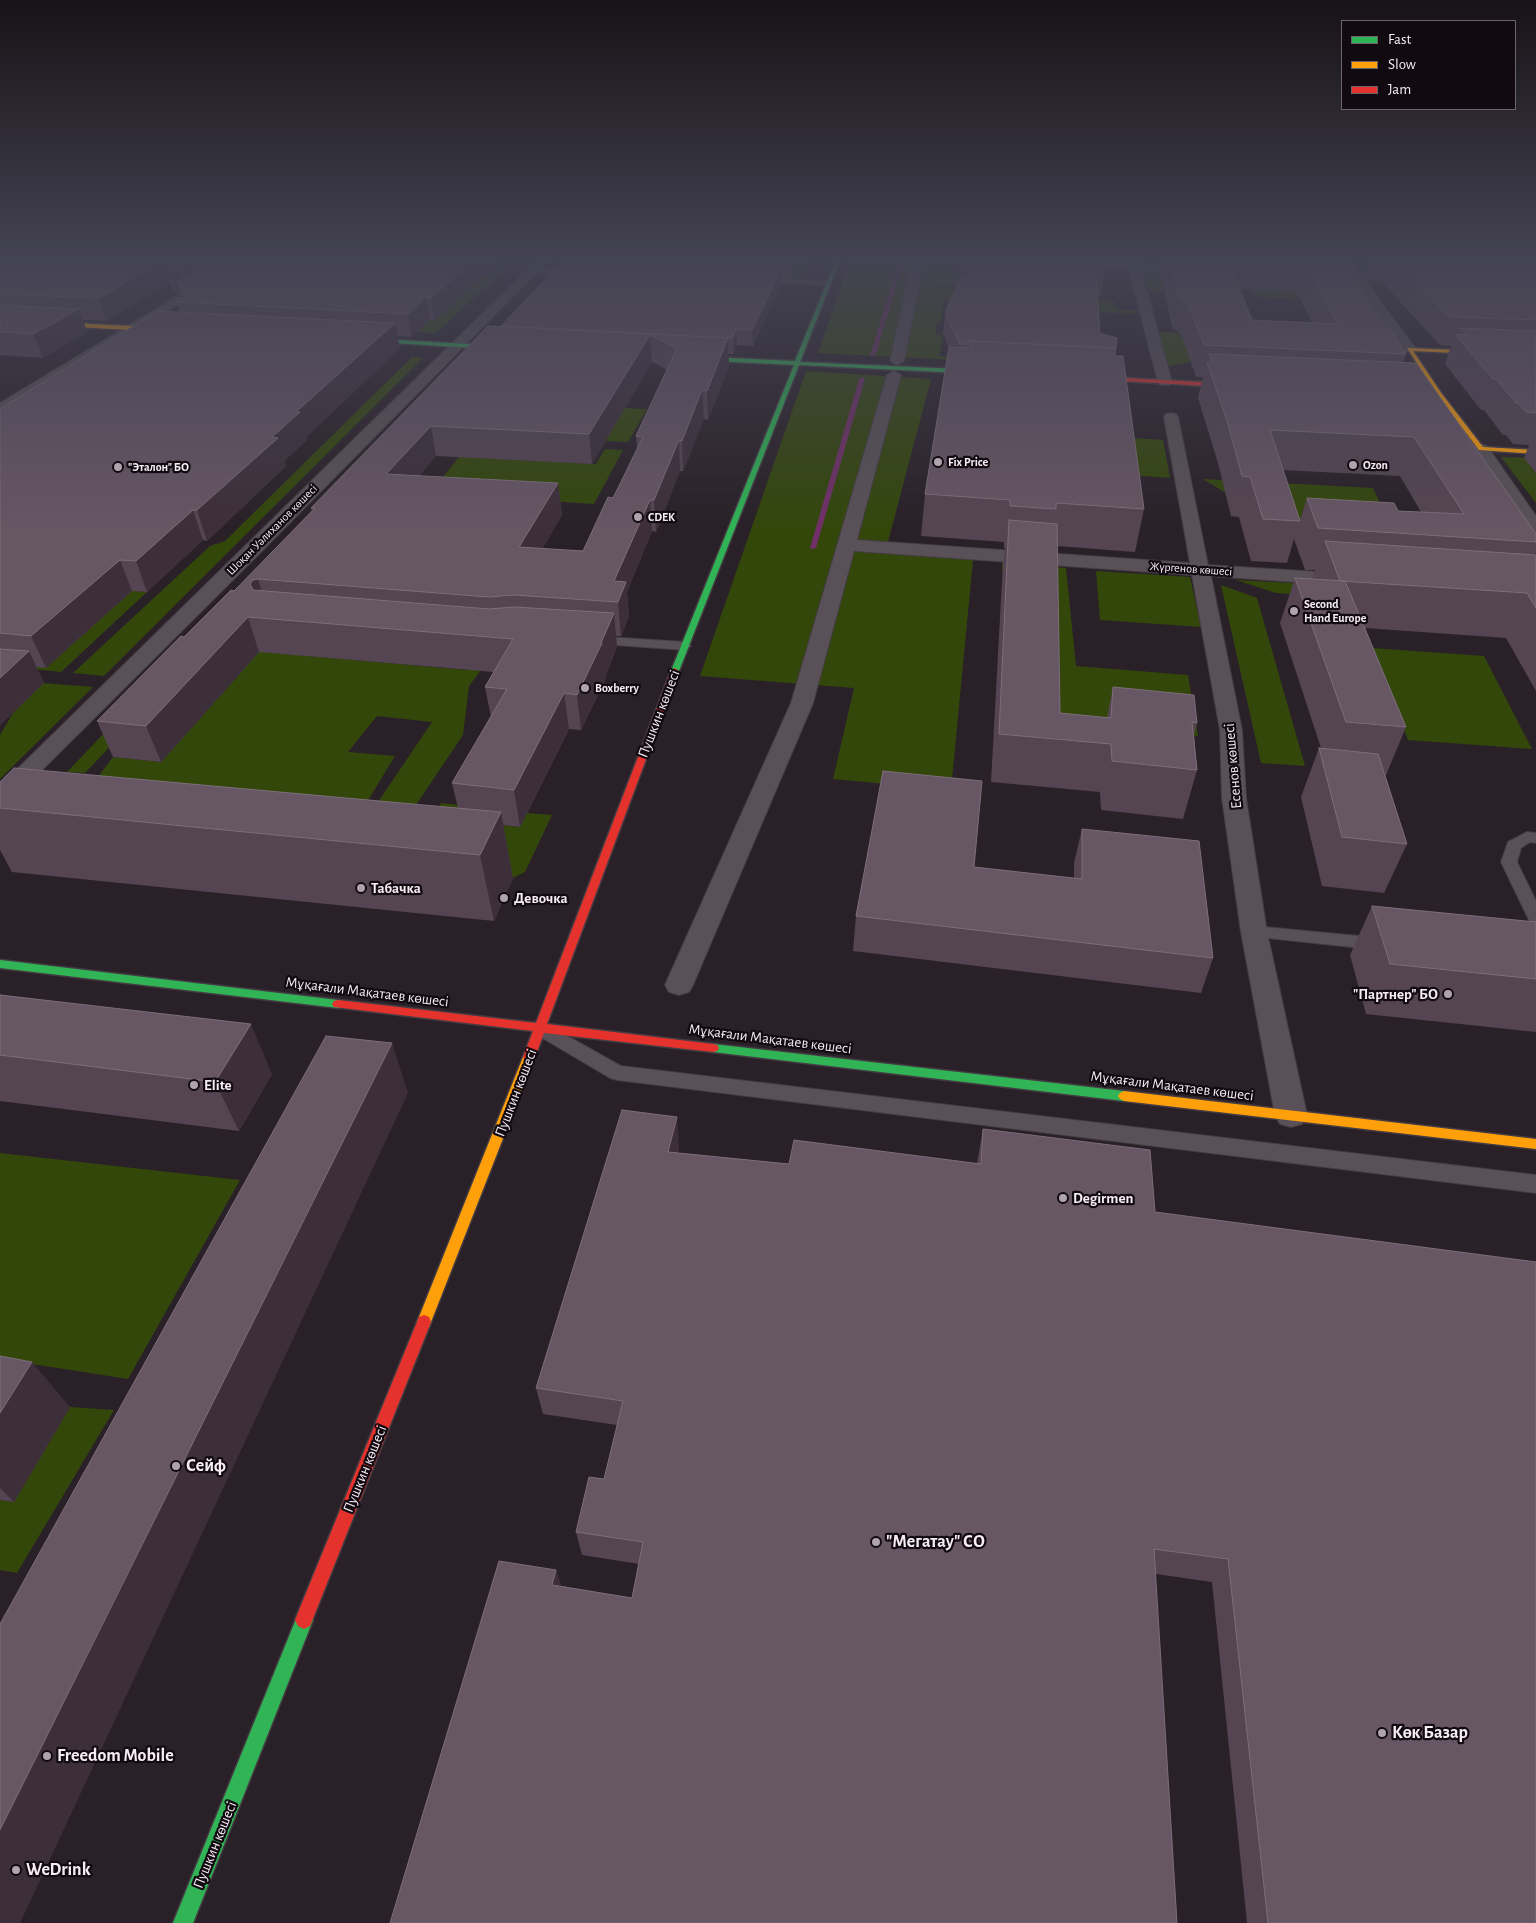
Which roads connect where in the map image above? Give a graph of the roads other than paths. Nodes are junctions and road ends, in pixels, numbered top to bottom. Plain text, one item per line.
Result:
1 (1409, 349) edge
2 (97, 350) edge
3 (454, 350) edge
4 (802, 350) edge
5 (900, 350) edge
6 (1156, 350) edge
7 (1422, 350) edge
8 (1536, 356) edge
9 (682, 358) edge
10 (796, 364) junction
11 (997, 373) edge
12 (1076, 377) edge
13 (1164, 382) junction
14 (1252, 386) edge
15 (1424, 395) edge
16 (1440, 396) junction
17 (0, 409) edge
18 (1172, 417) dead end
19 (1481, 449) junction
20 (1536, 452) edge
21 (1536, 528) edge
22 (846, 544) junction
23 (1202, 570) junction
24 (1366, 581) edge
25 (576, 639) edge
26 (685, 646) junction
27 (0, 798) edge
28 (1536, 838) edge
29 (1531, 896) edge
30 (1536, 918) edge
31 (1254, 932) junction
32 (1400, 946) edge
33 (0, 964) edge
34 (679, 985) dead end
35 (541, 1028) junction
36 (1291, 1115) junction
37 (1536, 1144) edge
38 (1536, 1184) edge
39 (184, 1923) edge

1 - 16 street
2 - 17 street
3 - 27 street, Шоқан Уәлиханов көшесі
4 - 10 street, Пушкин көшесі
5 - 22 street
6 - 13 street
7 - 8 street
9 - 10 street
10 - 11 street
10 - 26 street, Пушкин көшесі
12 - 13 street
13 - 14 street
15 - 16 street
16 - 19 street
18 - 23 street, Есенов көшесі
19 - 20 street
19 - 21 street
22 - 23 street, Жүргенов көшесі
22 - 34 street
23 - 24 street, Жүргенов көшесі
23 - 31 street, Есенов көшесі
25 - 26 lane
26 - 35 street, Пушкин көшесі
28 - 29 lane
29 - 30 lane
31 - 32 lane
31 - 36 street, Есенов көшесі
33 - 35 street, Мұқағали Мақатаев көшесі
35 - 36 street, Мұқағали Мақатаев көшесі
35 - 38 lane
35 - 39 street, Пушкин көшесі
36 - 37 street, Мұқағали Мақатаев көшесі

